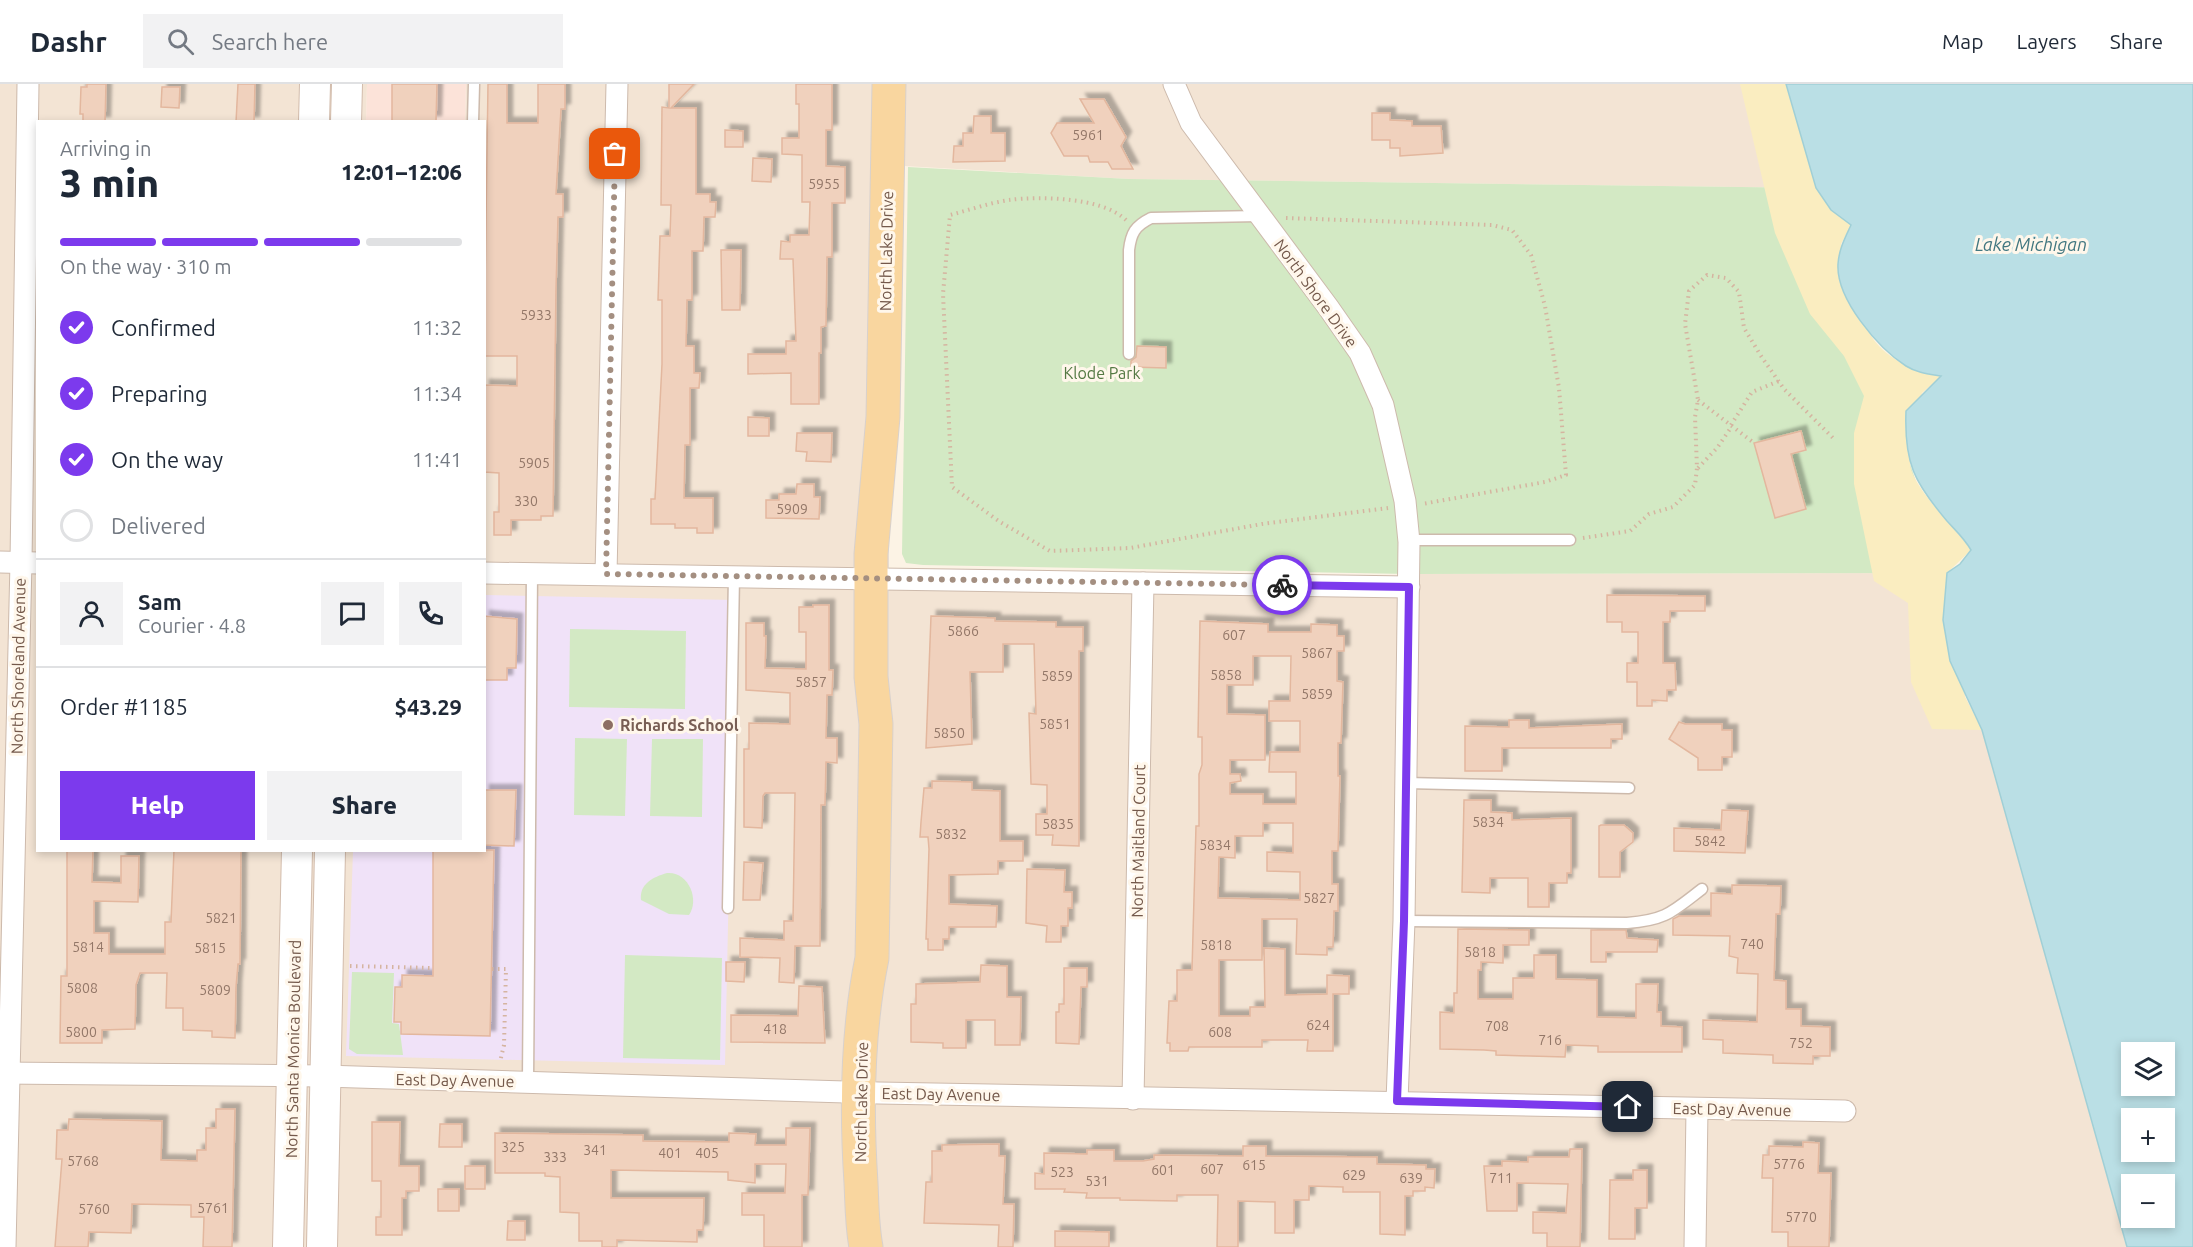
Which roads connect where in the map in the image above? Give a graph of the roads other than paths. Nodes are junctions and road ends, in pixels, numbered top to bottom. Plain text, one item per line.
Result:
1 (28, 84) edge
2 (315, 84) edge
3 (346, 84) edge
4 (474, 84) edge
5 (616, 84) edge
6 (889, 84) edge
7 (1174, 84) edge
8 (314, 120) edge
9 (346, 120) edge
10 (473, 120) edge
11 (1259, 216) junction
12 (1129, 354) dead end
13 (1409, 540) junction
14 (1570, 540) road end
15 (0, 562) edge
16 (29, 562) edge
17 (486, 573) edge
18 (532, 573) junction
19 (606, 574) junction
20 (734, 576) junction
21 (880, 579) junction
22 (1143, 583) junction
23 (1409, 587) junction
24 (1406, 783) junction
25 (1629, 788) dead end
26 (297, 852) edge
27 (330, 852) edge
28 (1702, 889) dead end
29 (728, 908) dead end
30 (1404, 921) junction
31 (4, 1073) edge
32 (292, 1076) junction
33 (324, 1077) junction
34 (528, 1081) junction
35 (868, 1093) junction
36 (1133, 1099) junction
37 (1397, 1101) junction
38 (1697, 1109) junction
39 (1845, 1111) dead end
40 (4, 1247) edge
41 (288, 1247) edge
42 (322, 1247) edge
43 (866, 1247) edge
44 (883, 1247) edge
45 (1695, 1247) edge

1 - 16 street, North Shoreland Avenue
2 - 8 street
3 - 9 street
4 - 10 lane
5 - 19 street
6 - 21 main road, North Lake Drive
7 - 11 street, North Shore Drive
11 - 12 lane
11 - 13 street, North Shore Drive
13 - 14 lane
13 - 23 street, North Shore Drive
15 - 16 street
16 - 31 street, North Shoreland Avenue
17 - 18 street
18 - 19 street
18 - 34 lane
19 - 20 street
20 - 21 street
20 - 29 lane
21 - 22 street
21 - 35 main road, North Lake Drive
22 - 23 street
22 - 36 street, North Maitland Court
23 - 24 street, North Shore Drive
24 - 25 lane
24 - 30 street, North Shore Drive
26 - 32 street, North Santa Monica Boulevard
27 - 33 street, North Santa Monica Boulevard
28 - 30 lane
30 - 37 street, North Shore Drive
31 - 32 street, East Day Avenue
31 - 40 street, North Shoreland Avenue
32 - 33 street, East Day Avenue
32 - 41 street, North Santa Monica Boulevard
33 - 34 street, East Day Avenue
33 - 42 street, North Santa Monica Boulevard
34 - 35 street, East Day Avenue
35 - 36 street, East Day Avenue
35 - 43 main road, North Lake Drive
35 - 44 main road, North Lake Drive
36 - 37 street, East Day Avenue
37 - 38 street, East Day Avenue
38 - 39 street, East Day Avenue
38 - 45 street

